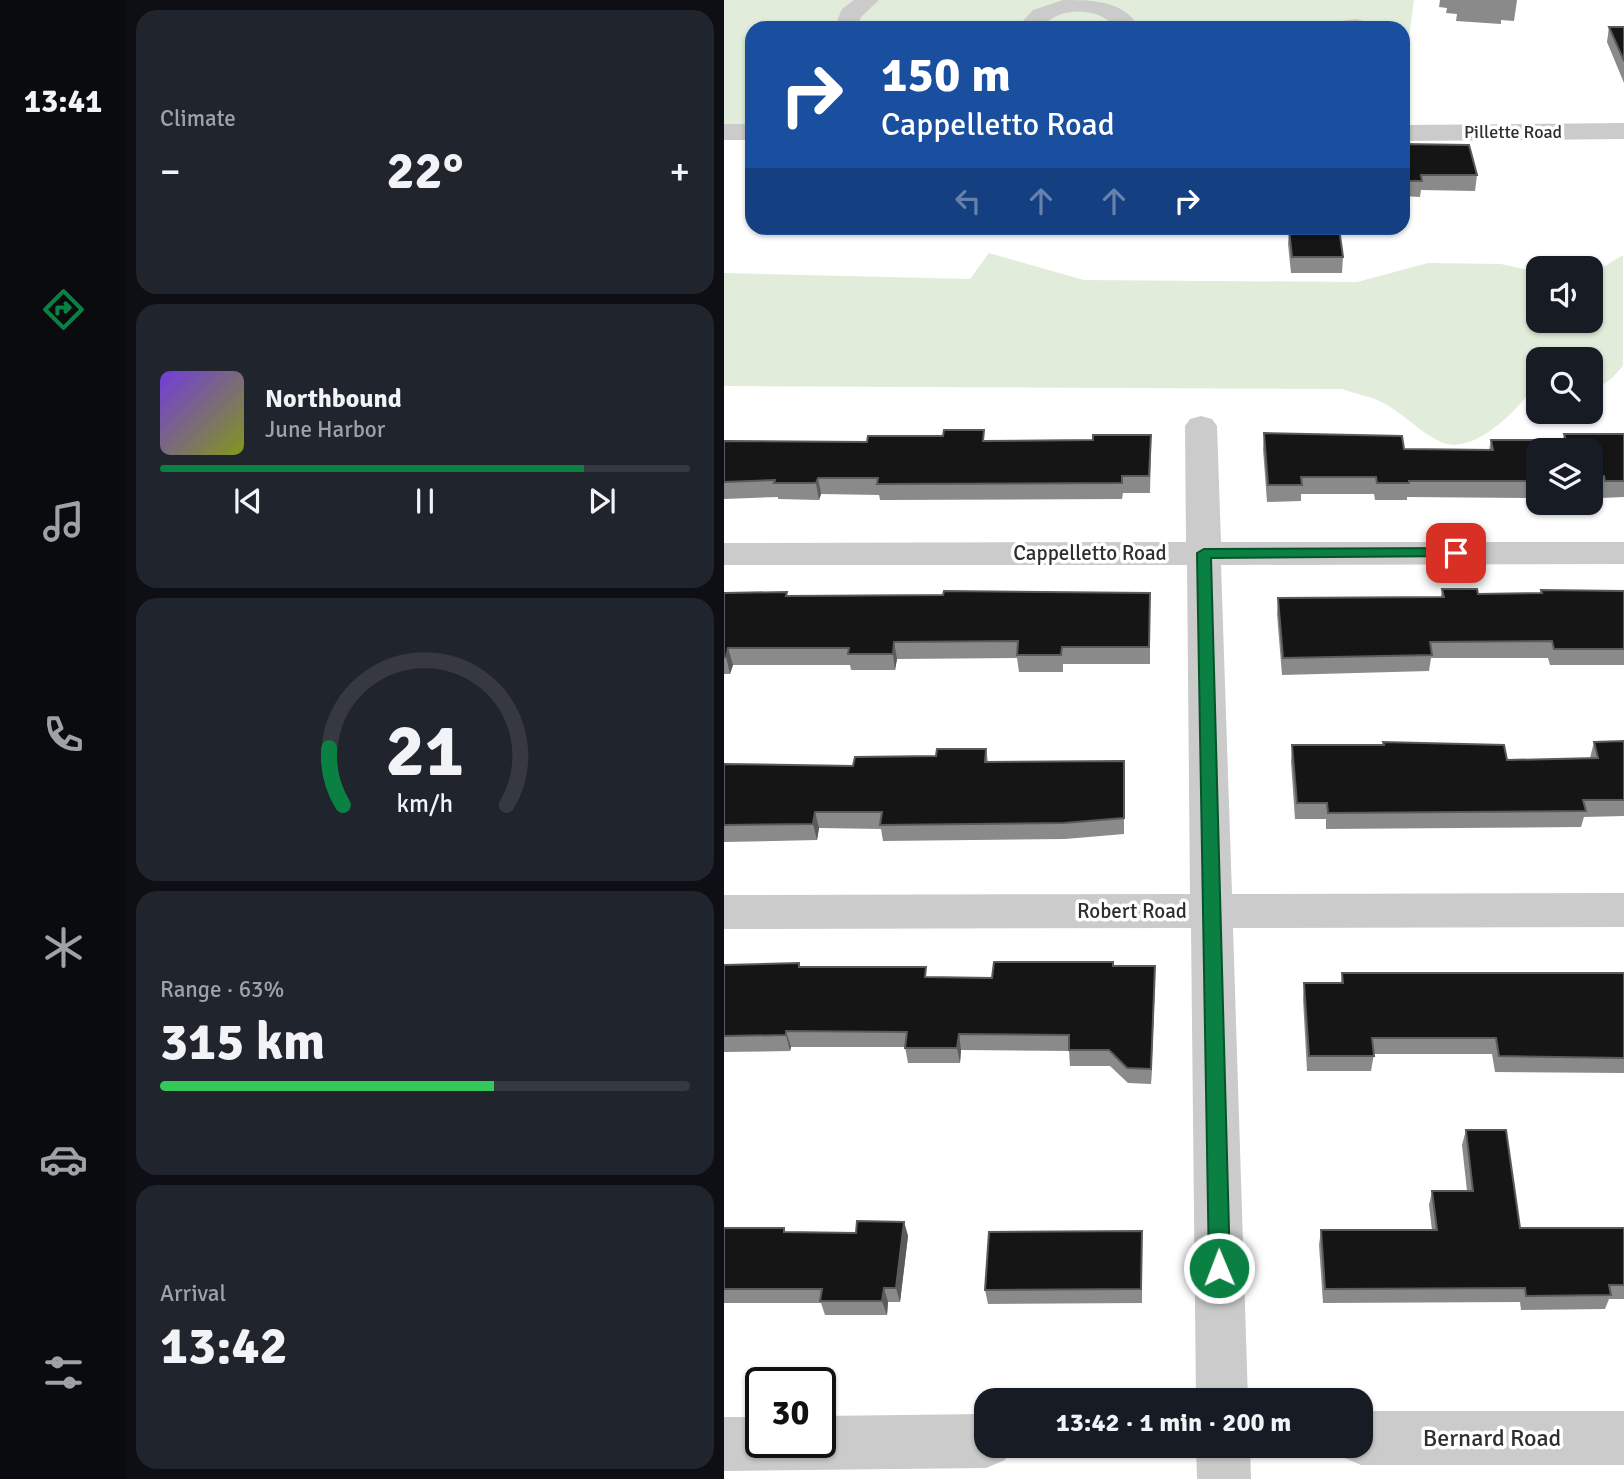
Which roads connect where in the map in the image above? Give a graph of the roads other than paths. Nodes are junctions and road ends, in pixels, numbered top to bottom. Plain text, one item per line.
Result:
1 (868, 0) edge
2 (1083, 2) edge
3 (848, 21) edge
4 (1035, 21) edge
5 (1122, 21) edge
6 (1624, 131) edge
7 (724, 132) edge
8 (745, 132) edge
9 (1410, 132) edge
10 (1201, 426) dead end
11 (1204, 553) junction
12 (1624, 553) edge
13 (724, 554) edge
14 (1624, 910) edge
15 (1212, 911) junction
16 (724, 912) edge
17 (1222, 1388) edge
18 (1373, 1438) edge
19 (1624, 1438) edge
20 (974, 1441) edge
21 (724, 1444) edge
22 (1223, 1458) edge
23 (1224, 1479) edge

1 - 3 street
2 - 4 street
2 - 5 street
6 - 9 street, Pillette Road
7 - 8 street
10 - 11 street
11 - 12 street, Cappelletto Road
11 - 13 street, Cappelletto Road
11 - 15 street
14 - 15 street, Robert Road
15 - 16 street, Robert Road
15 - 17 street
18 - 19 street, Bernard Road
20 - 21 street
22 - 23 street

